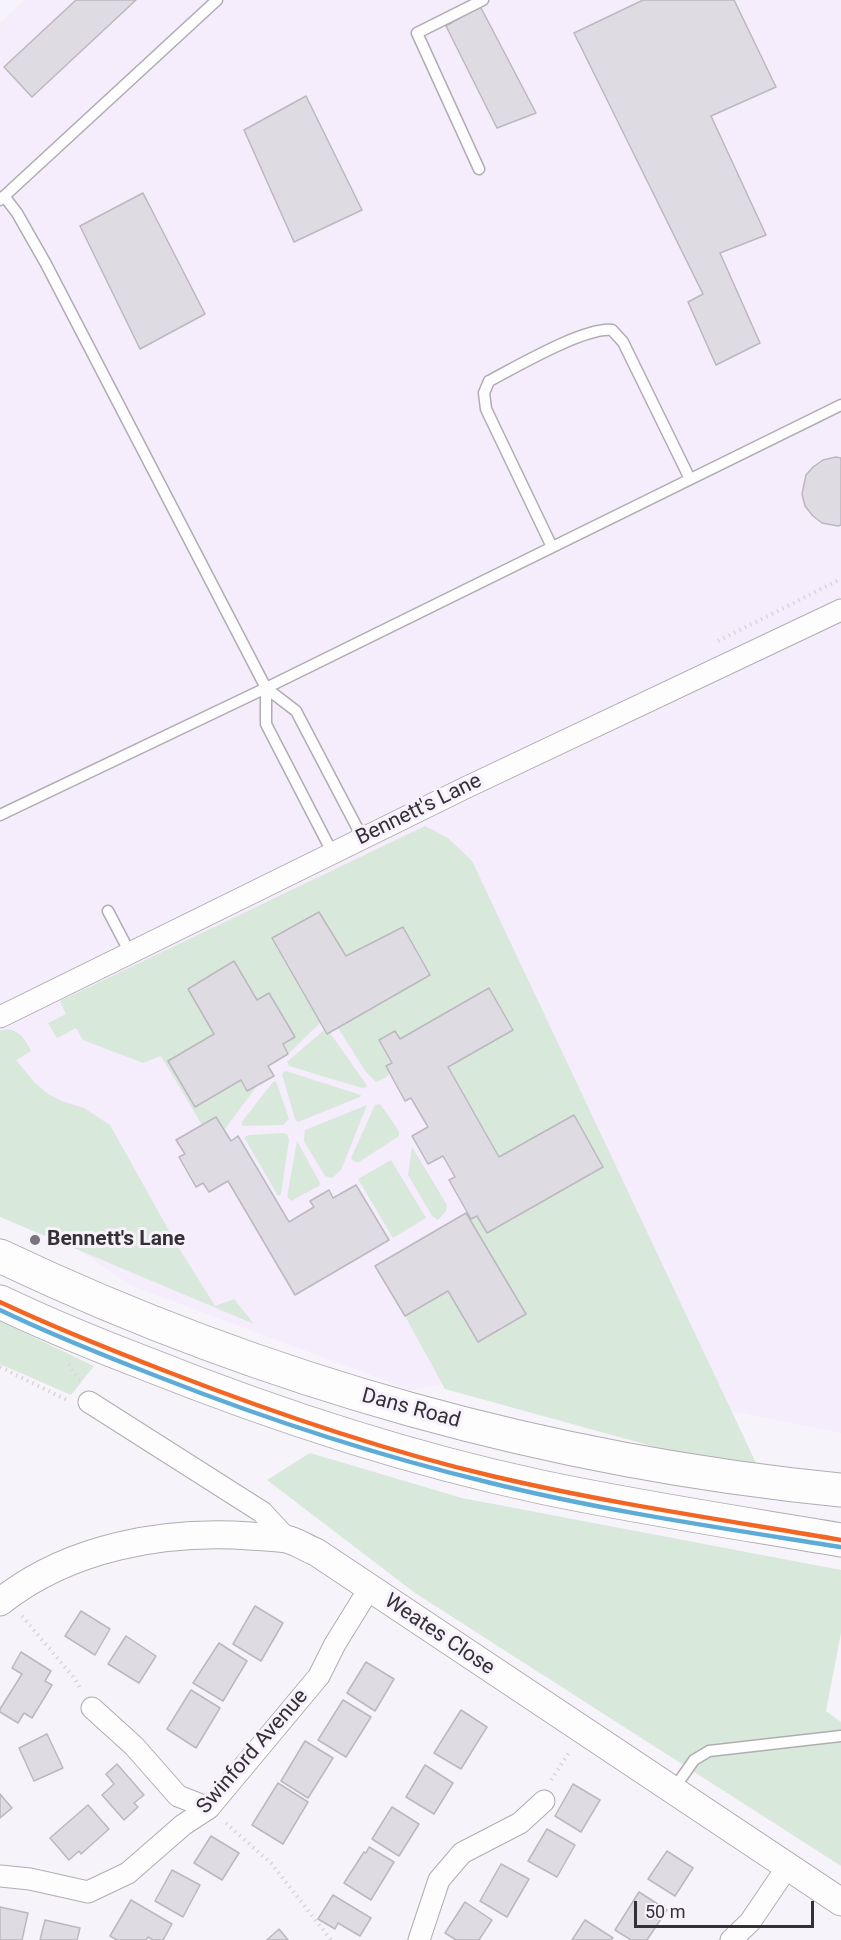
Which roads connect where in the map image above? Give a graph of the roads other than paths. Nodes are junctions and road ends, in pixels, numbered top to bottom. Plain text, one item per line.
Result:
1 (217, 0) edge
2 (483, 0) edge
3 (479, 169) dead end
4 (2, 198) edge
5 (841, 405) edge
6 (690, 479) junction
7 (552, 547) junction
8 (841, 610) edge
9 (266, 687) junction
10 (0, 815) edge
11 (362, 837) junction
12 (332, 852) junction
13 (108, 911) dead end
14 (130, 953) junction
15 (0, 1017) edge
16 (0, 1256) edge
17 (0, 1302) edge
18 (89, 1402) road end
19 (841, 1490) edge
20 (287, 1539) junction
21 (841, 1540) edge
22 (369, 1589) junction
23 (3, 1599) edge
24 (92, 1708) road end
25 (841, 1736) edge
26 (673, 1790) junction
27 (544, 1801) road end
28 (209, 1808) junction
29 (788, 1866) junction
30 (0, 1876) edge
31 (841, 1902) edge
32 (418, 1940) edge
33 (731, 1940) edge

1 - 4 lane
2 - 3 lane
4 - 9 lane
5 - 6 lane
6 - 7 lane
6 - 7 lane
7 - 9 lane
8 - 11 street, Bennett's Lane
9 - 10 lane
9 - 11 lane
9 - 12 lane
11 - 12 street, Bennett's Lane
12 - 14 street, Bennett's Lane
13 - 14 lane
14 - 15 street, Bennett's Lane
16 - 19 main road, Dans Road
17 - 21 main road, Dans Road
18 - 20 street
20 - 22 street, Weates Close
20 - 23 street, Weates Close
22 - 26 street, Weates Close
22 - 28 street, Swinford Avenue
24 - 28 street
25 - 26 lane
26 - 29 street, Weates Close
27 - 32 street
28 - 30 street, Swinford Avenue
29 - 31 street, Weates Close
29 - 33 street

